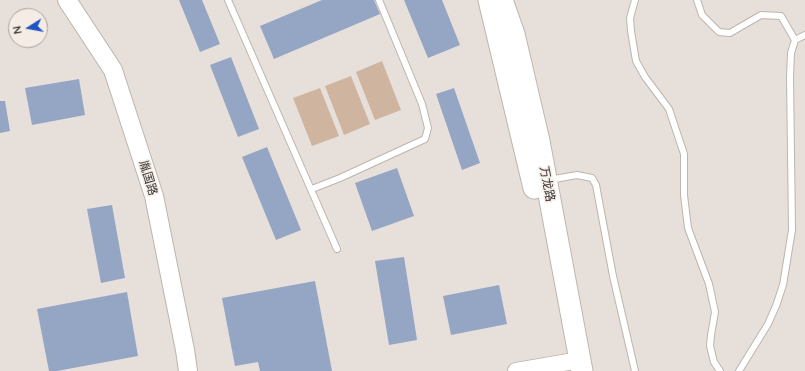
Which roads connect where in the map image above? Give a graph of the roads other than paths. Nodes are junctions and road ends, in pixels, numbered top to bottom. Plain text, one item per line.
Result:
1 (67, 0) edge
2 (228, 0) edge
3 (379, 0) edge
4 (489, 0) edge
5 (502, 0) edge
6 (635, 0) edge
7 (697, 0) edge
8 (805, 35) edge
9 (795, 40) junction
10 (546, 181) junction
11 (312, 189) junction
12 (337, 249) dead end
13 (575, 366) edge
14 (188, 371) edge
15 (516, 371) edge
16 (635, 371) edge
17 (720, 371) edge
18 (739, 371) edge

1 - 14 main road, 胤国路
2 - 11 lane
3 - 11 lane
4 - 13 highway, 万龙路
5 - 10 highway, 万龙路
6 - 17 lane
7 - 9 lane
8 - 9 lane
9 - 18 lane
10 - 13 highway, 万龙路
10 - 16 lane
11 - 12 lane
13 - 15 street

